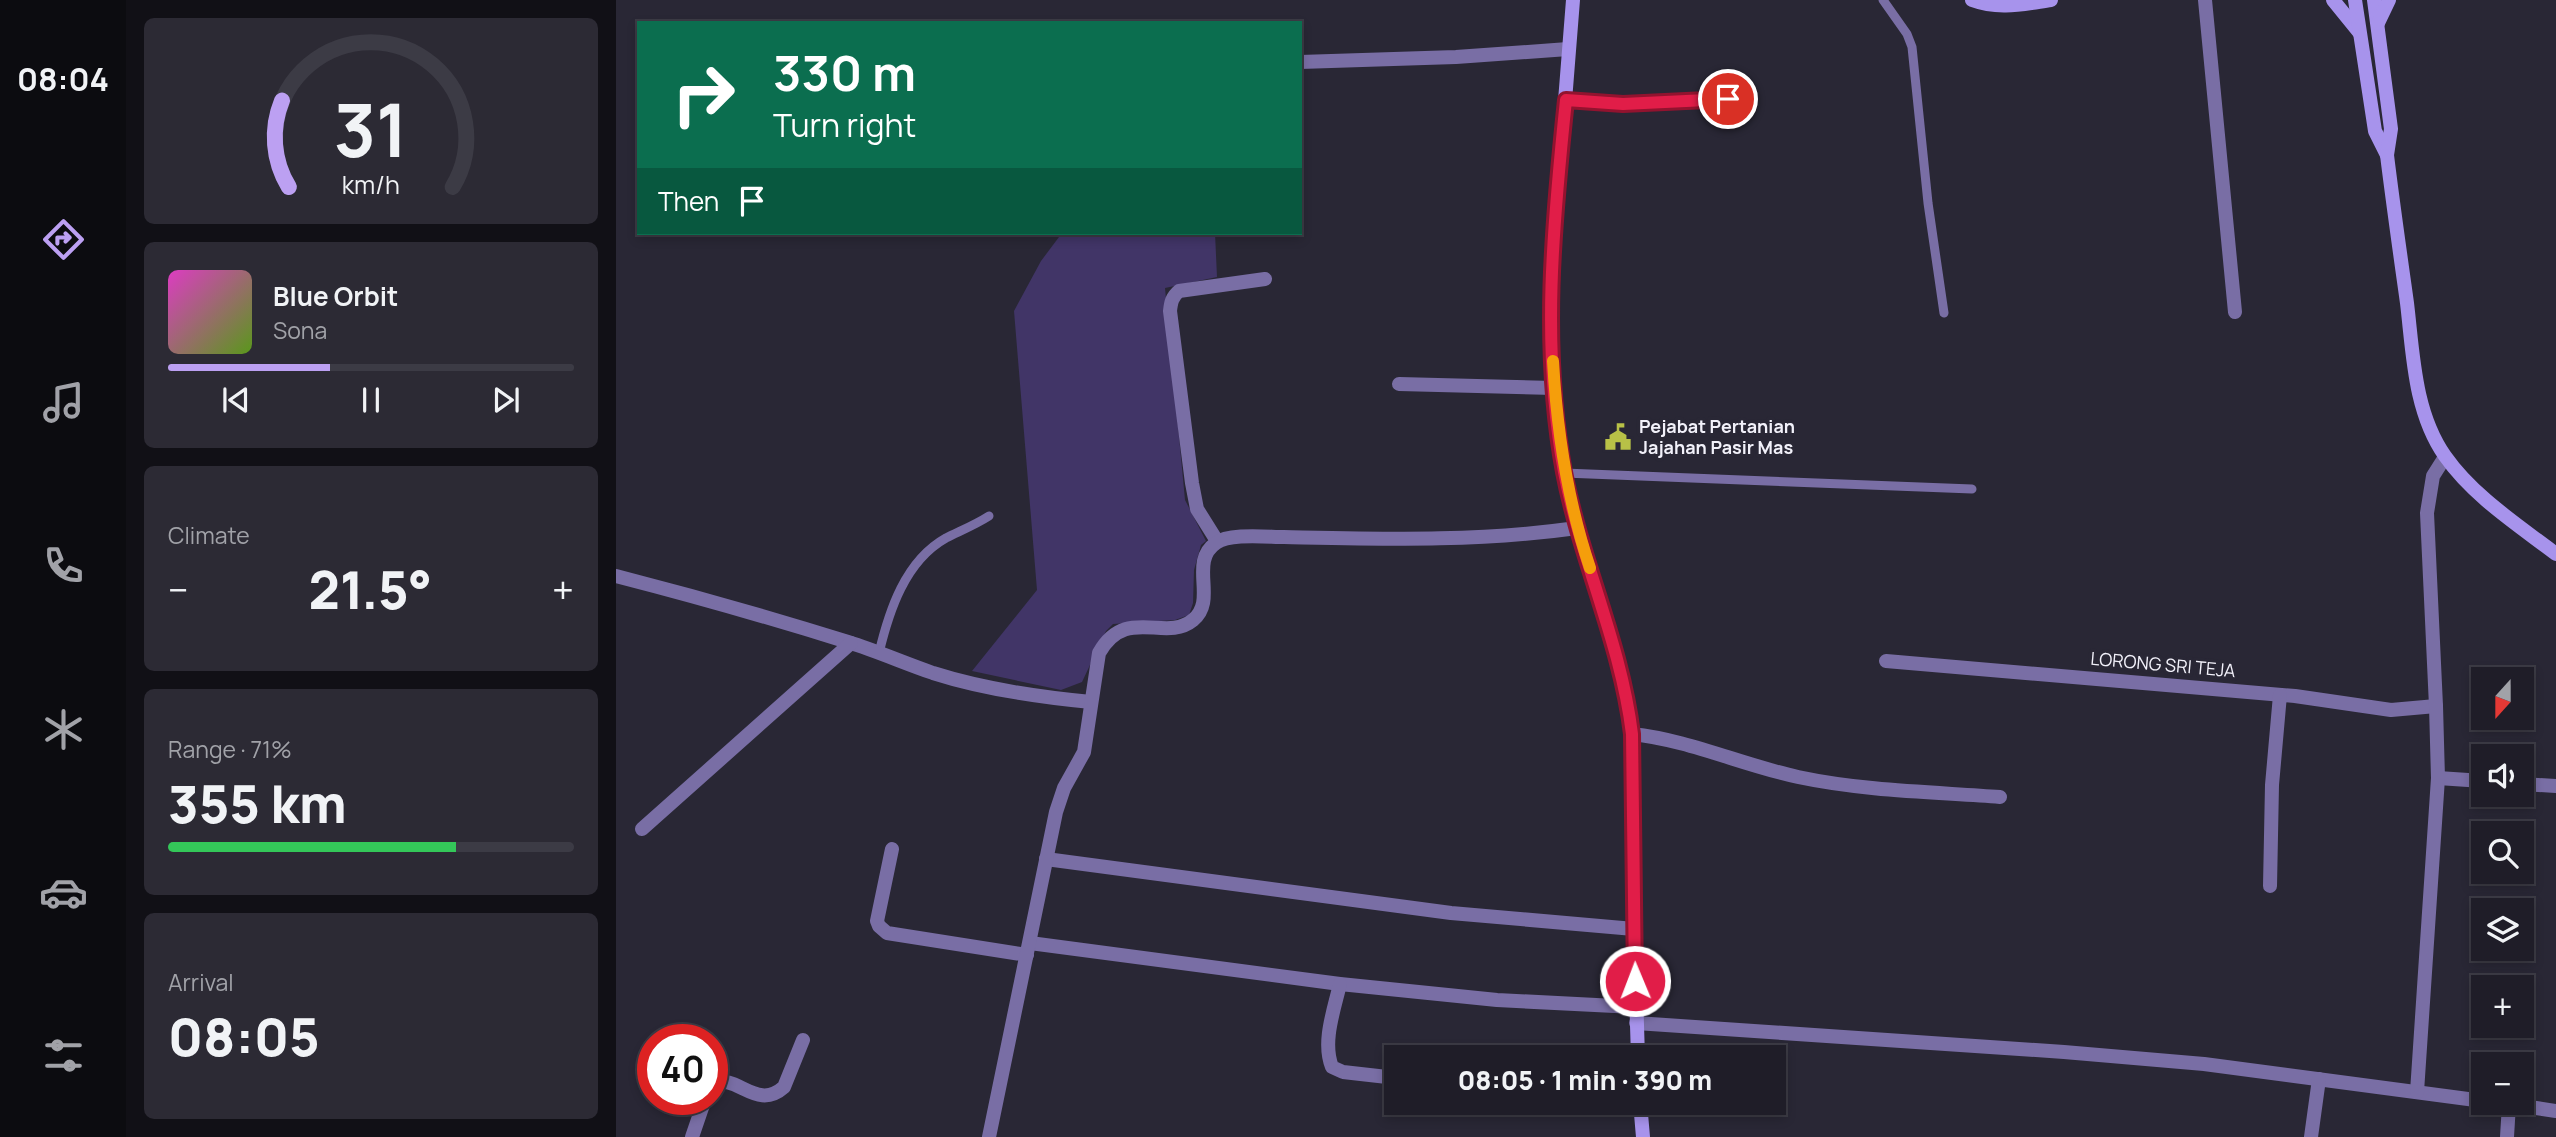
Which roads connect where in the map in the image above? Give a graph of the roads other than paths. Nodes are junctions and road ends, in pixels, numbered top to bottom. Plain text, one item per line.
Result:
1 (1573, 0) edge
2 (1883, 0) edge
3 (1972, 0) edge
4 (2051, 0) edge
5 (2205, 0) edge
6 (2333, 0) edge
7 (2355, 0) edge
8 (2374, 0) edge
9 (2389, 0) edge
10 (2378, 23) junction
11 (2361, 36) junction
12 (1568, 49) junction
13 (1302, 62) edge
14 (1728, 99) dead end
15 (1566, 100) junction
16 (2387, 155) junction
17 (1265, 279) dead end
18 (2235, 312) dead end
19 (1944, 313) dead end
20 (1399, 384) dead end
21 (1554, 388) junction
22 (2445, 457) junction
23 (1564, 473) junction
24 (1972, 489) dead end
25 (989, 516) dead end
26 (1577, 528) junction
27 (1217, 541) junction
28 (2556, 554) edge
29 (616, 576) edge
30 (851, 643) junction
31 (879, 653) junction
32 (1886, 661) dead end
33 (2280, 695) junction
34 (1091, 702) junction
35 (2437, 706) junction
36 (1632, 734) junction
37 (2438, 778) junction
38 (2471, 780) edge
39 (2534, 785) edge
40 (2556, 786) edge
41 (2000, 797) dead end
42 (642, 829) dead end
43 (892, 849) dead end
44 (1046, 859) junction
45 (2270, 886) dead end
46 (1634, 929) junction
47 (1028, 949) junction
48 (1340, 984) junction
49 (1635, 1007) junction
50 (1636, 1023) junction
51 (803, 1040) dead end
52 (1637, 1045) edge
53 (1384, 1077) edge
54 (2319, 1079) junction
55 (728, 1083) edge
56 (2417, 1092) junction
57 (2471, 1099) edge
58 (2534, 1108) edge
59 (2556, 1111) edge
60 (700, 1115) edge
61 (1641, 1115) edge
62 (2504, 1115) edge
63 (692, 1137) edge
64 (989, 1137) edge
65 (1643, 1137) edge
66 (2311, 1137) edge
67 (2507, 1137) edge

1 - 12 street
2 - 19 lane
3 - 4 street
5 - 18 street
6 - 11 street
7 - 11 street
8 - 10 street
9 - 10 street
10 - 16 street
11 - 16 street
12 - 13 street
12 - 15 street
14 - 15 street
15 - 21 street
16 - 22 street
17 - 27 street
20 - 21 street
21 - 23 street
22 - 28 street
22 - 35 street
23 - 24 lane
23 - 26 street
25 - 31 lane
26 - 27 street
26 - 36 street
27 - 34 street
29 - 30 street
30 - 31 street
30 - 42 street
31 - 34 street
32 - 33 street, LORONG SRI TEJA
33 - 35 street, LORONG SRI TEJA
33 - 45 street
34 - 44 street
35 - 37 street
36 - 41 street
36 - 46 street
37 - 38 street
37 - 56 street
39 - 40 street
43 - 47 street
44 - 46 street
44 - 47 street
46 - 49 street
47 - 48 street
47 - 64 street
48 - 49 street
48 - 53 street
49 - 50 street
50 - 52 street
50 - 54 street
51 - 55 street
54 - 56 street
54 - 66 street
56 - 57 street
58 - 59 street
60 - 63 street
61 - 65 street
62 - 67 street

